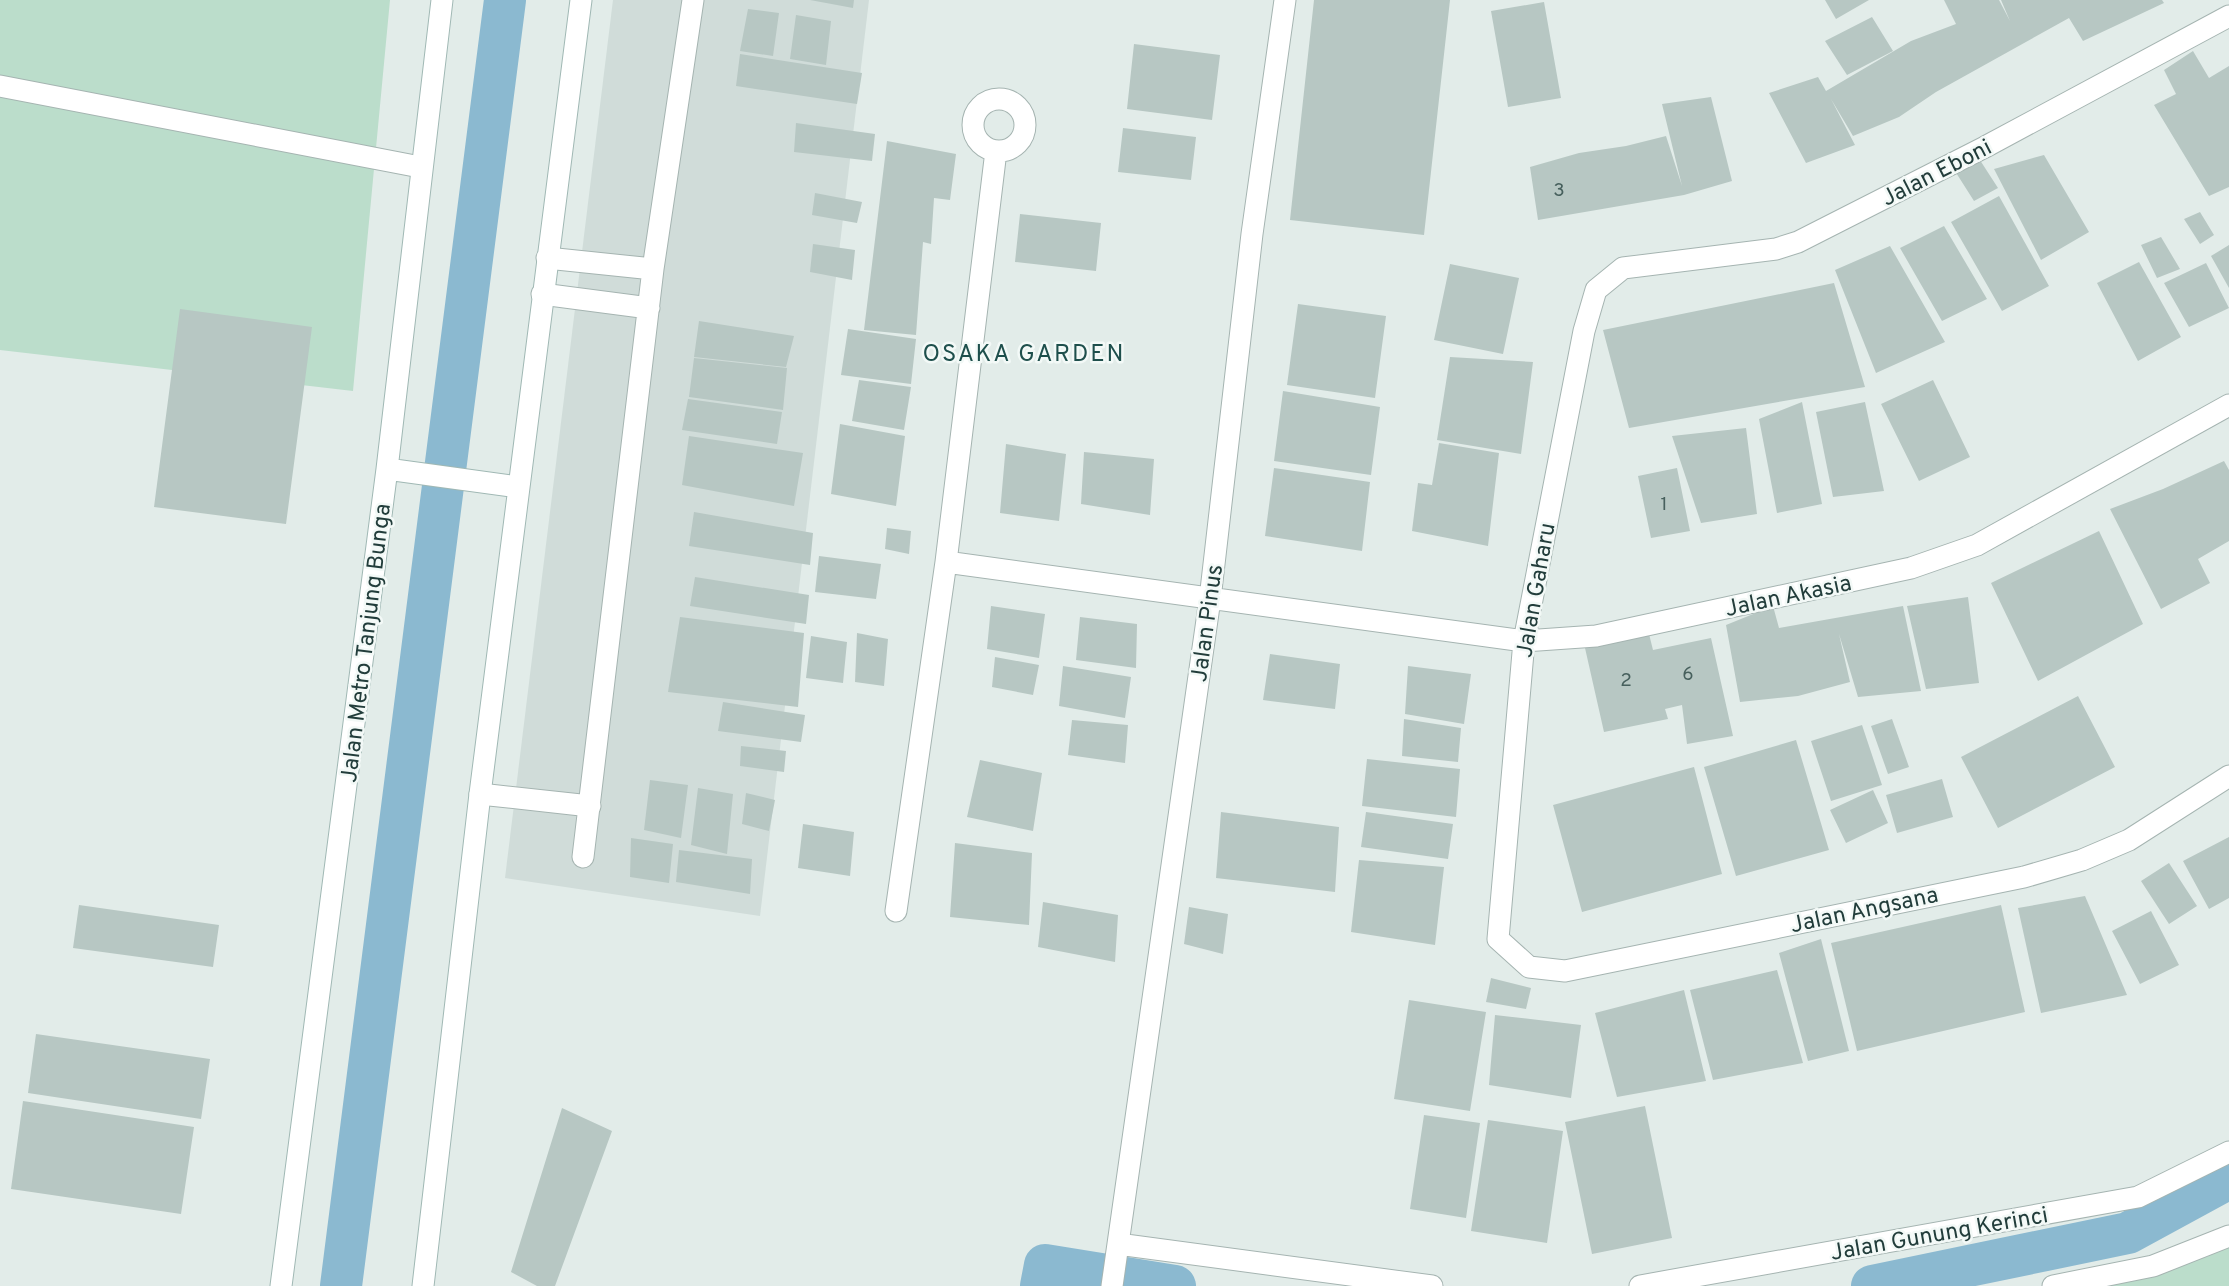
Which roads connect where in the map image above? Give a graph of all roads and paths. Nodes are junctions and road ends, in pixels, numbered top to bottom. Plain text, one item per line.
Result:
1 (442, 0) edge
2 (581, 0) edge
3 (693, 0) edge
4 (1285, 0) edge
5 (2229, 16) edge
6 (0, 86) edge
7 (996, 151) dead end
8 (420, 167) junction
9 (547, 258) junction
10 (1623, 268) joint
11 (653, 269) junction
12 (542, 294) junction
13 (649, 308) junction
14 (2229, 405) edge
15 (387, 469) junction
16 (518, 487) junction
17 (946, 562) junction
18 (1210, 599) junction
19 (1524, 641) junction
20 (2229, 776) edge
21 (480, 794) junction
22 (590, 806) junction
23 (583, 857) dead end
24 (896, 911) dead end
25 (1497, 929) joint
26 (2229, 1152) edge
27 (2229, 1236) edge
28 (1117, 1250) junction
29 (281, 1286) edge
30 (423, 1286) edge
31 (1112, 1286) edge
32 (1432, 1286) edge
33 (1640, 1286) edge
34 (2053, 1286) edge

1 - 8 street, Jalan Metro Tanjung Bunga
2 - 9 street
3 - 11 street
4 - 18 street, Jalan Pinus
5 - 10 street, Jalan Eboni
6 - 8 street
7 - 17 street
8 - 15 street, Jalan Metro Tanjung Bunga
9 - 11 street
9 - 12 street
10 - 19 street, Jalan Gaharu
11 - 13 street
12 - 13 street
12 - 16 street
13 - 22 street
14 - 19 street, Jalan Akasia
15 - 16 street
15 - 29 street, Jalan Metro Tanjung Bunga
16 - 21 street
17 - 18 street, Jalan Akasia
17 - 24 street
18 - 19 street, Jalan Akasia
18 - 28 street, Jalan Pinus
19 - 25 street, Jalan Gaharu
20 - 25 street, Jalan Angsana
21 - 22 street
21 - 30 street
22 - 23 street
26 - 33 street, Jalan Gunung Kerinci
27 - 34 street
28 - 31 street, Jalan Pinus
28 - 32 street

